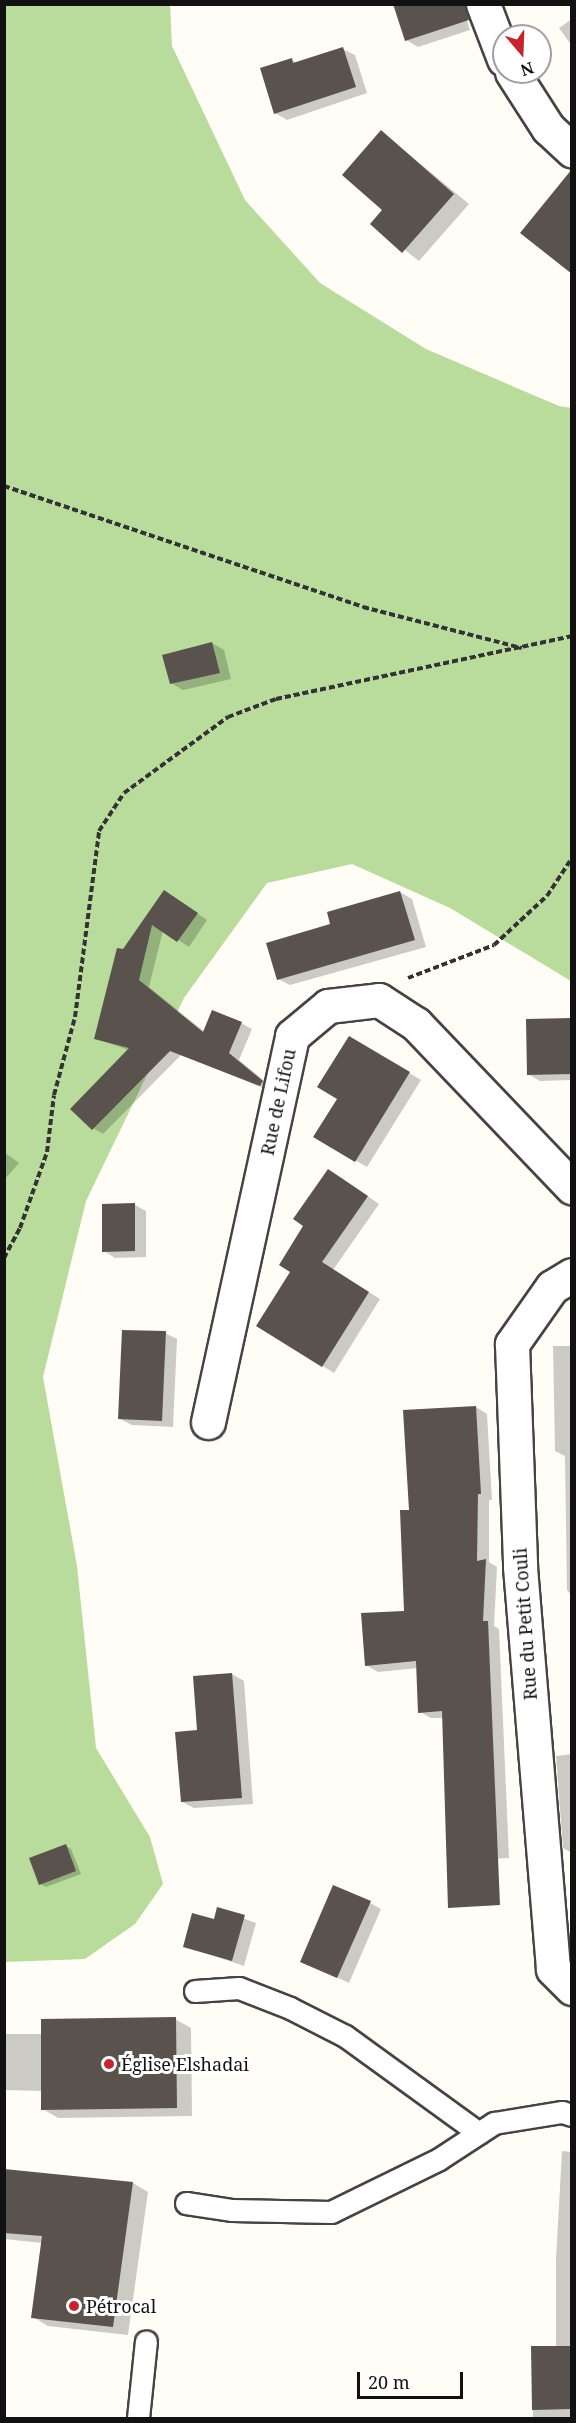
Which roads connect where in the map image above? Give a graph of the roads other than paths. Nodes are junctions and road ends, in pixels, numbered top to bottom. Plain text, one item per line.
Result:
1 (483, 4) edge
2 (492, 28) edge
3 (520, 84) edge
4 (572, 150) edge
5 (572, 1187) edge
6 (572, 1275) edge
7 (208, 1422) dead end
8 (572, 1988) edge
9 (195, 1991) dead end
10 (572, 2115) edge
11 (479, 2133) junction
12 (186, 2203) dead end
13 (146, 2341) dead end
14 (138, 2418) edge

1 - 2 street
3 - 4 street
5 - 7 street, Rue de Lifou
6 - 8 street, Rue du Petit Couli
9 - 11 lane
10 - 11 lane
11 - 12 lane
13 - 14 lane

